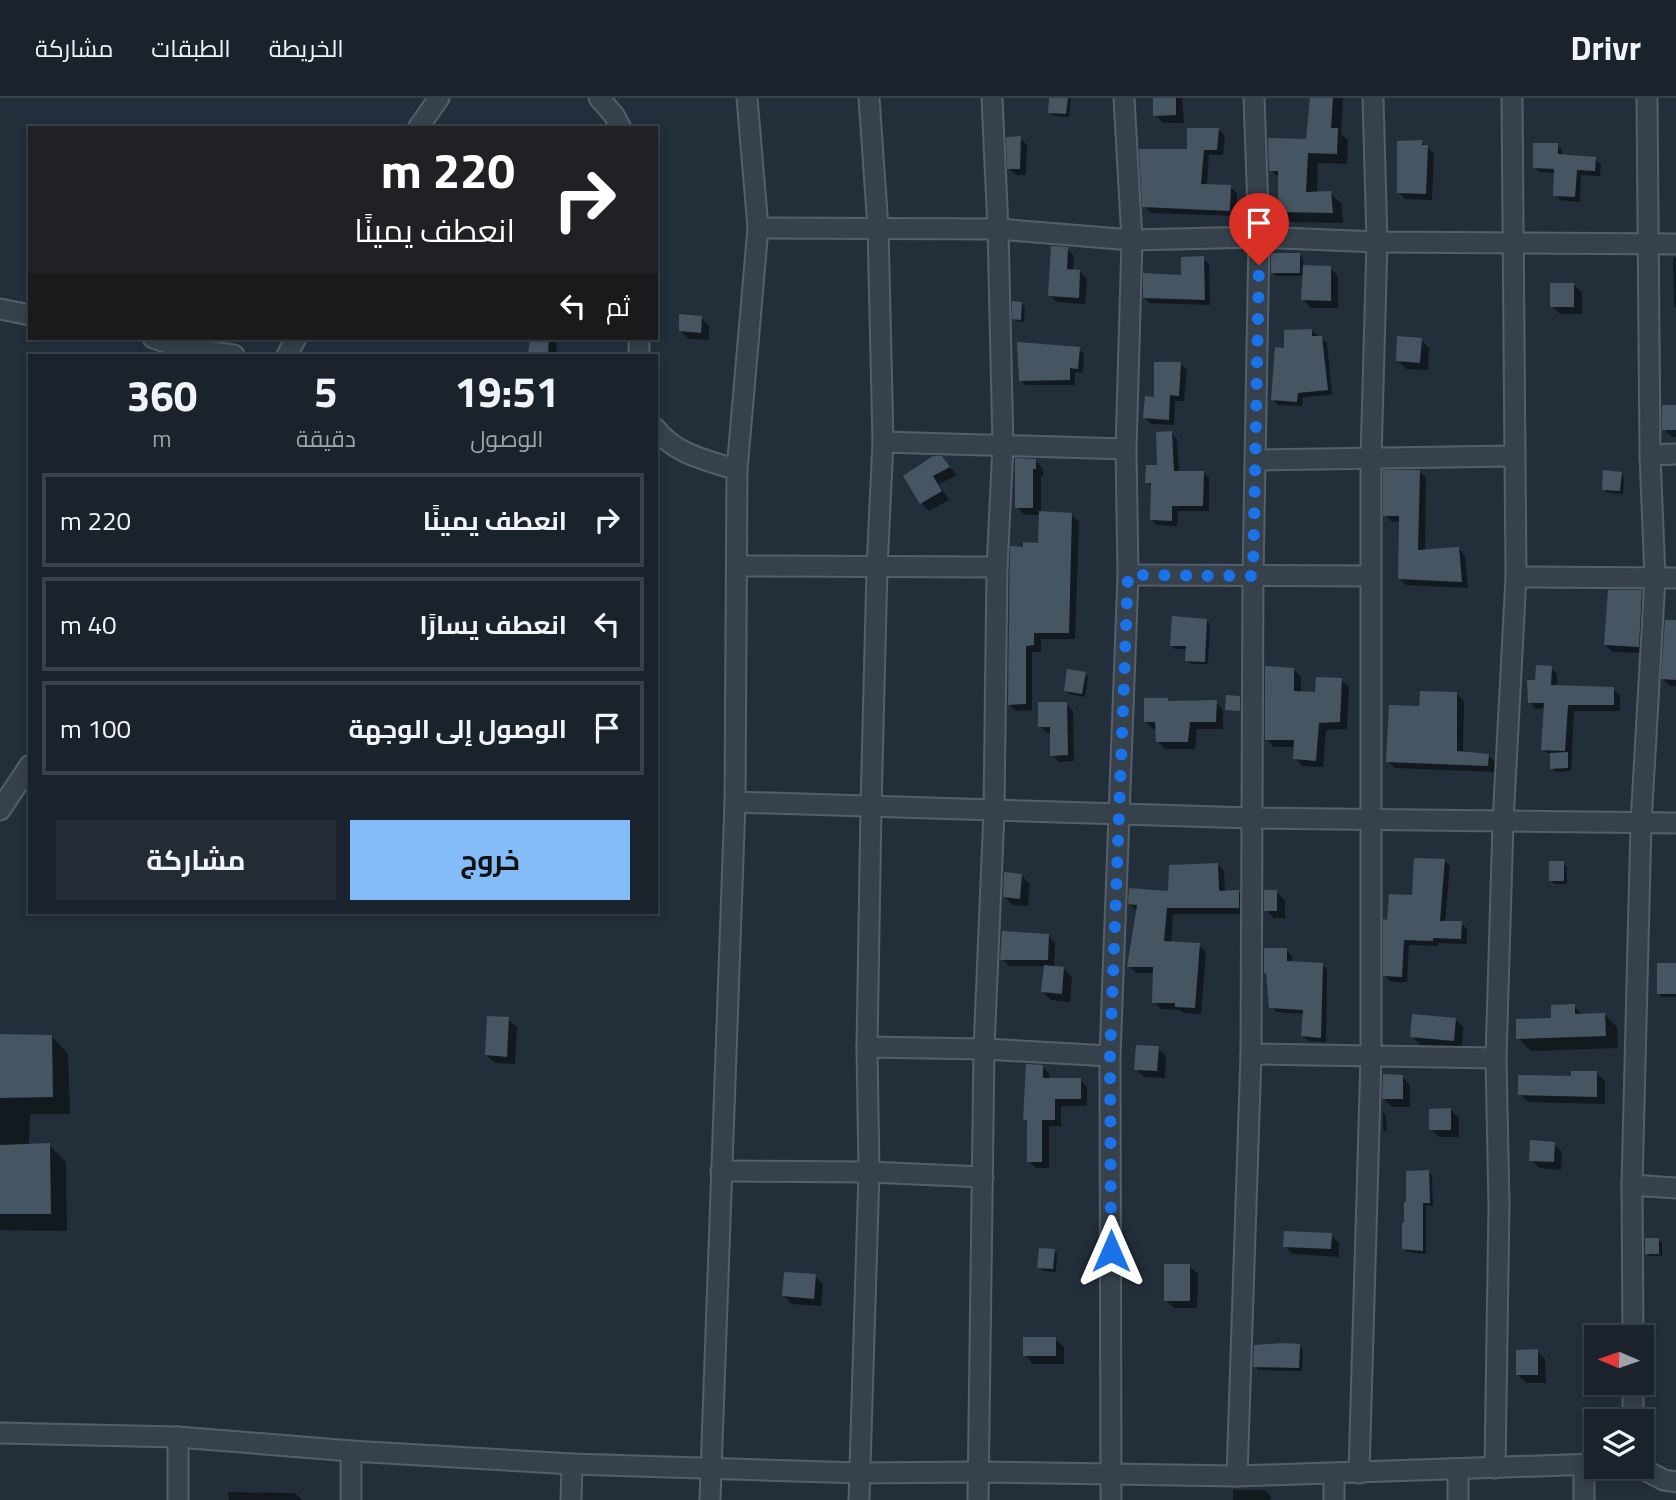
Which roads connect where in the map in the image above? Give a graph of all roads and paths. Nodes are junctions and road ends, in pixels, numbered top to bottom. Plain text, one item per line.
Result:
1 (439, 98) edge
2 (599, 98) edge
3 (747, 98) edge
4 (869, 98) edge
5 (992, 98) edge
6 (1124, 98) edge
7 (1254, 98) edge
8 (1373, 98) edge
9 (1512, 98) edge
10 (1647, 98) edge
11 (419, 126) edge
12 (620, 126) edge
13 (758, 228) junction
14 (878, 228) junction
15 (998, 229) junction
16 (1259, 237) junction
17 (1132, 240) junction
18 (1377, 242) junction
19 (1650, 243) junction
20 (1515, 244) junction
21 (1676, 244) edge
22 (0, 309) edge
23 (28, 315) edge
24 (159, 340) edge
25 (227, 354) edge
26 (658, 431) edge
27 (883, 442) junction
28 (1003, 446) junction
29 (1126, 449) junction
30 (1650, 454) junction
31 (1676, 454) edge
32 (1513, 456) junction
33 (1371, 459) junction
34 (1257, 460) junction
35 (737, 470) junction
36 (738, 566) junction
37 (997, 567) junction
38 (877, 568) junction
39 (1128, 575) junction
40 (1253, 576) junction
41 (1371, 576) junction
42 (1516, 577) junction
43 (1655, 578) junction
44 (1676, 578) edge
45 (28, 768) edge
46 (734, 802) junction
47 (871, 807) junction
48 (0, 810) edge
49 (994, 812) junction
50 (1120, 815) junction
51 (1251, 818) junction
52 (1371, 818) junction
53 (1642, 822) junction
54 (1503, 823) junction
55 (1676, 823) edge
56 (867, 1047) junction
57 (984, 1049) junction
58 (1251, 1054) junction
59 (1110, 1056) junction
60 (1371, 1057) junction
61 (1496, 1058) junction
62 (721, 1171) junction
63 (869, 1172) junction
64 (983, 1177) junction
65 (1632, 1185) junction
66 (1676, 1188) edge
67 (1633, 1325) edge
68 (0, 1433) edge
69 (178, 1437) junction
70 (351, 1451) junction
71 (572, 1464) junction
72 (1584, 1464) edge
73 (1495, 1468) junction
74 (1458, 1469) junction
75 (711, 1470) junction
76 (979, 1472) junction
77 (860, 1473) junction
78 (1359, 1473) junction
79 (1111, 1474) junction
80 (1334, 1474) junction
81 (1654, 1475) edge
82 (1237, 1476) junction
83 (1588, 1479) edge
84 (1676, 1482) edge
85 (178, 1500) edge
86 (351, 1500) edge
87 (571, 1500) edge
88 (710, 1500) edge
89 (859, 1500) edge
90 (978, 1500) edge
91 (1111, 1500) edge
92 (1334, 1500) edge
93 (1458, 1500) edge
94 (1584, 1500) edge

1 - 11 street
2 - 12 street
3 - 13 street
4 - 14 street
5 - 15 street
6 - 17 street
7 - 16 street
8 - 18 street
9 - 20 street
10 - 19 street
13 - 14 street
13 - 35 street
14 - 15 street
14 - 27 street
15 - 17 street
15 - 28 street
16 - 17 street
16 - 18 street
16 - 34 street
17 - 29 street
18 - 20 street
18 - 33 street
19 - 20 street
19 - 21 street
19 - 30 street
20 - 32 street
22 - 23 street
24 - 25 street
26 - 35 street
27 - 28 street
27 - 38 street
28 - 29 street
28 - 37 street
29 - 39 street
30 - 31 street
30 - 43 street
32 - 33 street
32 - 42 street
33 - 34 street
33 - 41 street
34 - 40 street
35 - 36 street
36 - 38 street
36 - 46 street
37 - 38 street
37 - 49 street
38 - 47 street
39 - 40 street
39 - 50 street
40 - 41 street
40 - 51 street
41 - 52 street
42 - 43 street
42 - 54 street
43 - 44 street
43 - 53 street
45 - 48 street
46 - 47 street
46 - 62 street
47 - 49 street
47 - 56 street
49 - 50 street
49 - 57 street
50 - 51 street
50 - 59 street
51 - 52 street
51 - 58 street
52 - 54 street
52 - 60 street
53 - 54 street
53 - 55 street
53 - 65 street
54 - 61 street
56 - 57 street
56 - 63 street
57 - 59 street
57 - 64 street
58 - 60 street
58 - 82 street
59 - 79 street
60 - 61 street
60 - 78 street
61 - 73 street
62 - 63 street
62 - 75 street
63 - 64 street
63 - 77 street
64 - 76 street
65 - 66 street
65 - 67 street
68 - 69 street
69 - 70 street
69 - 85 street
70 - 71 street
70 - 86 street
71 - 75 street
71 - 87 street
72 - 73 street
73 - 74 street
74 - 78 street
74 - 93 street
75 - 77 street
75 - 88 street
76 - 77 street
76 - 79 street
76 - 90 street
77 - 89 street
78 - 80 street
79 - 82 street
79 - 91 street
80 - 82 street
80 - 92 street
81 - 84 street
83 - 94 street

